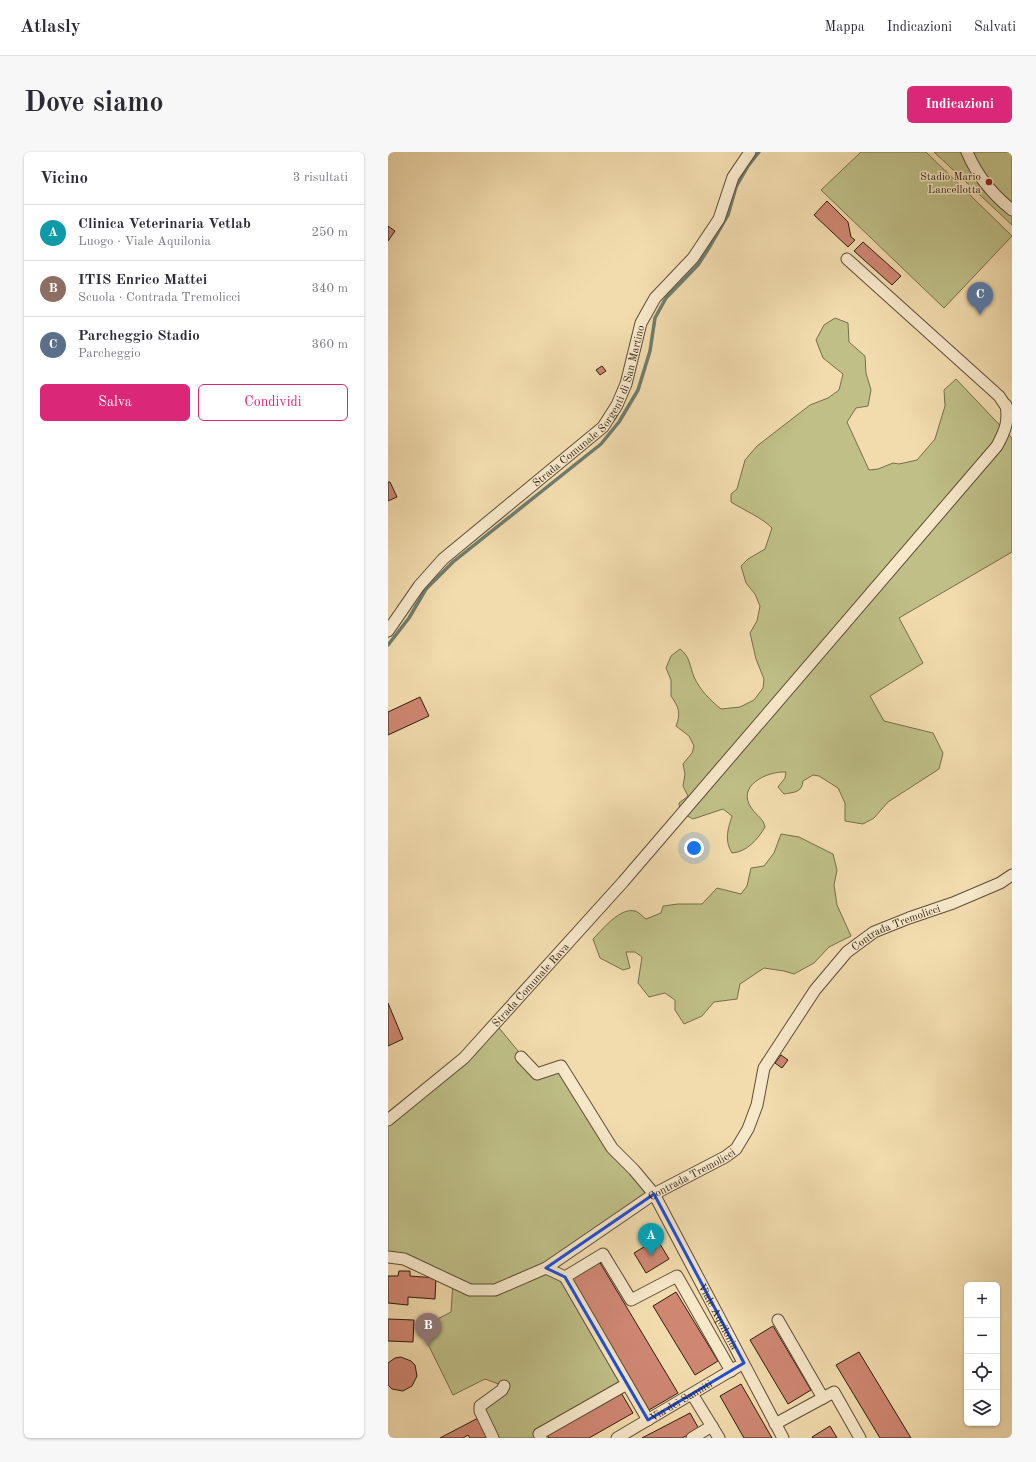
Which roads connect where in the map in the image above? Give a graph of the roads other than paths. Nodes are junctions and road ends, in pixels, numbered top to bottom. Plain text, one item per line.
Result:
1 (750, 152) edge
2 (967, 152) edge
3 (1012, 210) edge
4 (847, 259) dead end
5 (1009, 410) edge
6 (1010, 430) edge
7 (388, 631) edge
8 (1012, 875) edge
9 (521, 1057) dead end
10 (388, 1120) edge
11 (654, 1194) junction
12 (388, 1257) edge
13 (546, 1268) junction
14 (565, 1277) junction
15 (778, 1320) dead end
16 (744, 1363) junction
17 (731, 1371) junction
18 (627, 1384) junction
19 (504, 1386) dead end
20 (692, 1394) junction
21 (823, 1398) junction
22 (648, 1420) junction
23 (775, 1424) junction
24 (712, 1426) junction
25 (493, 1438) edge
26 (541, 1438) edge
27 (617, 1438) edge
28 (692, 1438) edge
29 (719, 1438) edge
30 (783, 1438) edge
31 (860, 1438) edge

1 - 7 street, Strada Comunale Sorgenti di San Martino
2 - 3 street
4 - 5 street
5 - 6 street
6 - 10 street, Strada Comunale Rava
8 - 11 street, Contrada Tremolicci
9 - 11 street, Viale Aquilonia
11 - 13 street, Contrada Tremolicci
11 - 16 street, Viale Aquilonia
12 - 13 street, Contrada Tremolicci
13 - 14 street
14 - 17 street
14 - 18 street
15 - 21 street
16 - 17 street, Via dei Sanniti
16 - 23 street, Viale Aquilonia
17 - 20 street, Via dei Sanniti
18 - 22 street
18 - 26 street
19 - 25 street
20 - 22 street, Via dei Sanniti
20 - 24 street
21 - 23 street
21 - 31 street
22 - 27 street, Via dei Sanniti
23 - 30 street, Viale Aquilonia
24 - 28 street
24 - 29 street

